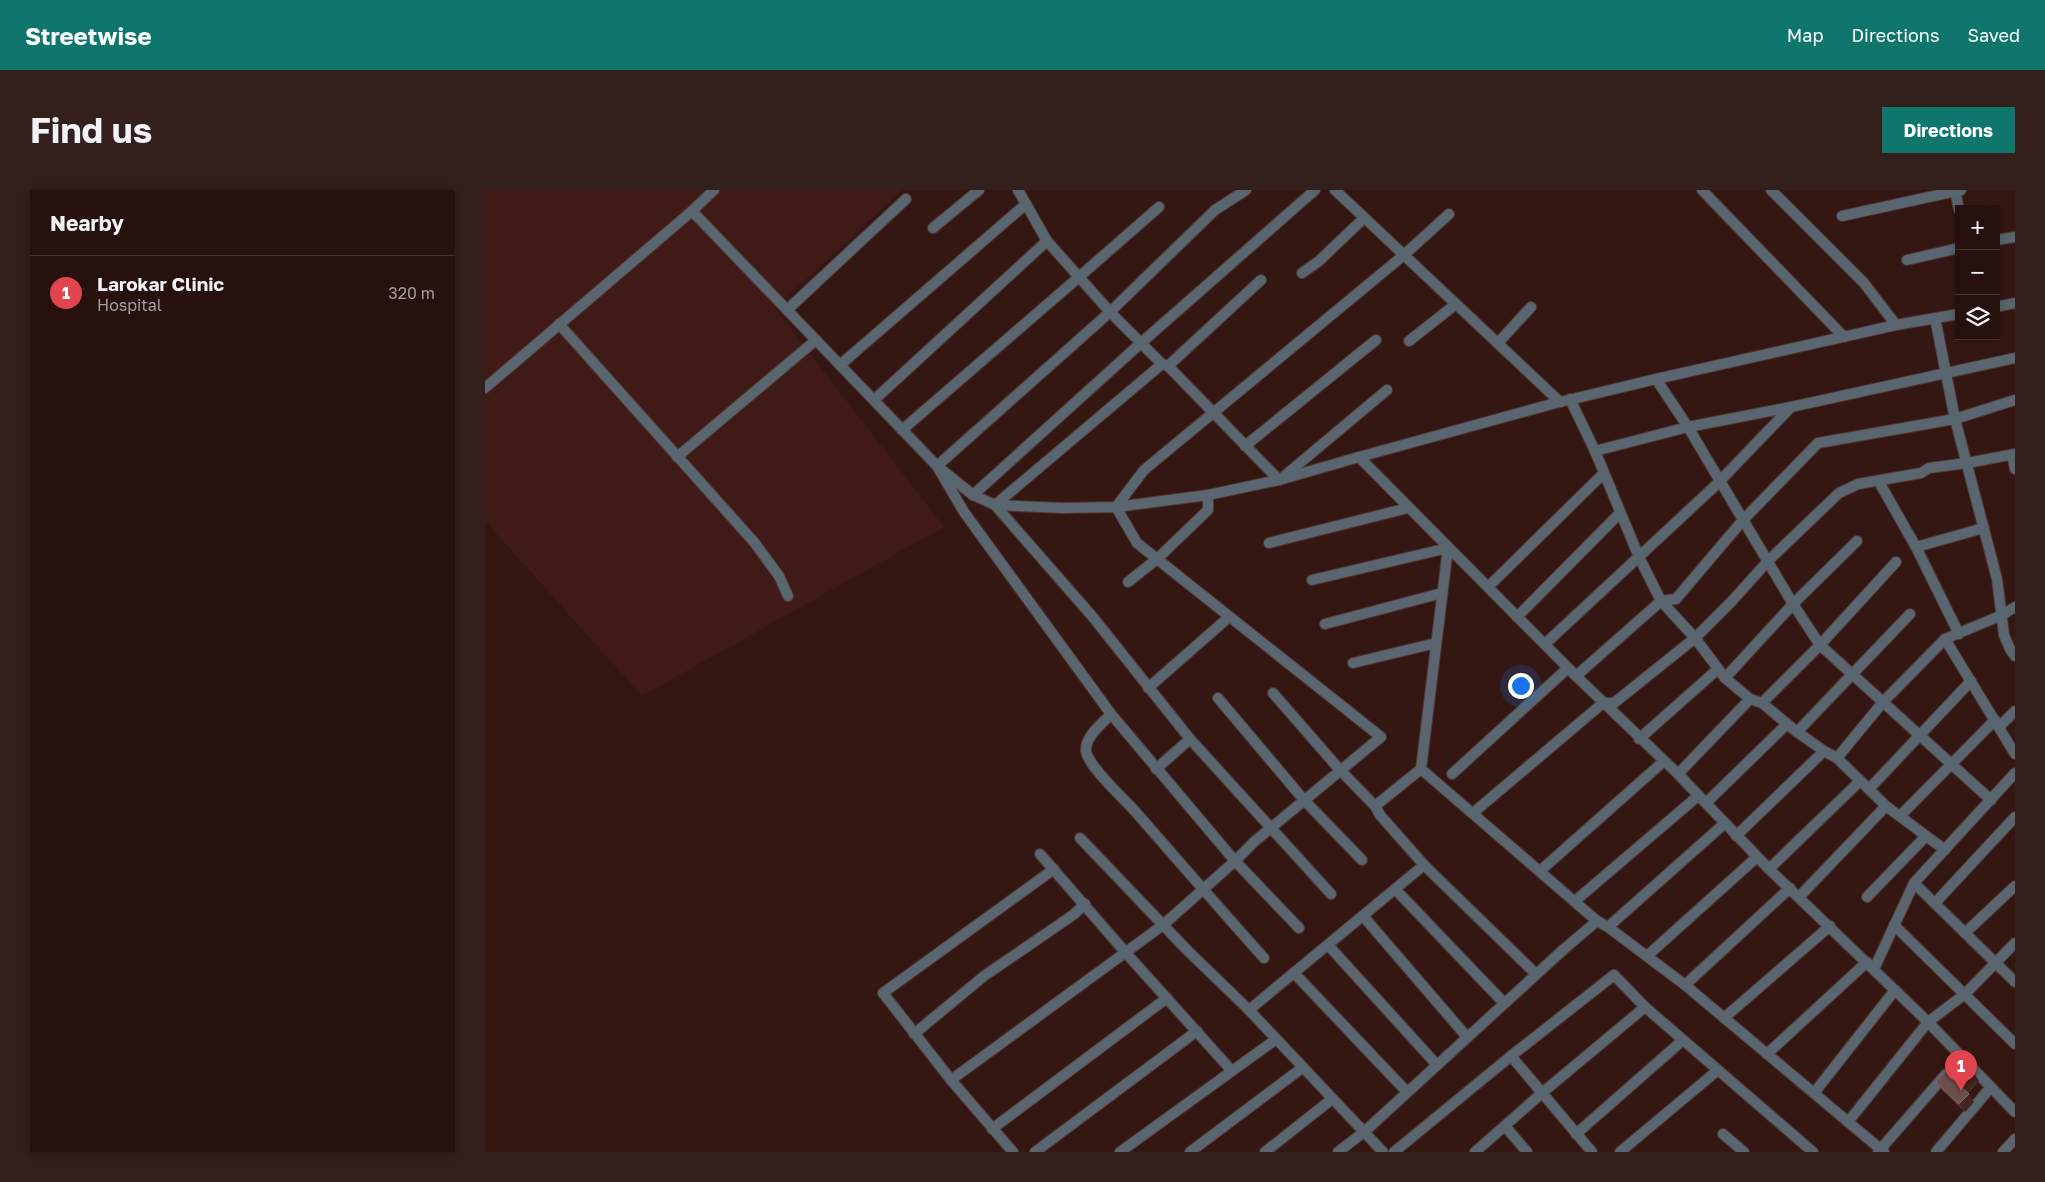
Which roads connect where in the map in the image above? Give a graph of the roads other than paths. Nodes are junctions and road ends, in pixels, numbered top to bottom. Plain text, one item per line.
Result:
1 (714, 190) edge
2 (979, 190) edge
3 (1018, 190) edge
4 (1246, 190) edge
5 (1315, 190) edge
6 (1335, 190) edge
7 (1701, 190) edge
8 (1771, 190) edge
9 (1957, 190) edge
10 (906, 199) dead end
11 (1026, 204) junction
12 (1958, 205) edge
13 (1159, 208) dead end
14 (692, 211) junction
15 (1449, 214) dead end
16 (1842, 216) dead end
17 (1364, 218) junction
18 (933, 228) dead end
19 (2015, 237) edge
20 (2000, 239) edge
21 (1047, 241) junction
22 (1955, 249) edge
23 (1404, 255) junction
24 (1907, 260) dead end
25 (1302, 273) dead end
26 (1079, 277) junction
27 (1261, 280) dead end
28 (2015, 303) edge
29 (1456, 304) junction
30 (2000, 306) edge
31 (1531, 307) dead end
32 (787, 310) junction
33 (1110, 312) junction
34 (1955, 315) edge
35 (1935, 318) junction
36 (559, 324) junction
37 (1896, 325) junction
38 (1844, 337) junction
39 (816, 340) junction
40 (1376, 340) dead end
41 (1409, 342) dead end
42 (1141, 343) junction
43 (1498, 343) junction
44 (2015, 358) edge
45 (839, 365) junction
46 (1165, 365) junction
47 (1945, 373) junction
48 (1656, 379) junction
49 (485, 388) edge
50 (1387, 390) dead end
51 (874, 400) junction
52 (1565, 400) junction
53 (2015, 400) edge
54 (1791, 407) junction
55 (1213, 412) junction
56 (1955, 419) junction
57 (1688, 427) junction
58 (902, 430) junction
59 (1245, 446) junction
60 (1595, 451) junction
61 (2013, 454) edge
62 (677, 457) junction
63 (1359, 457) junction
64 (1967, 463) junction
65 (937, 466) junction
66 (2015, 469) edge
67 (1604, 473) junction
68 (1279, 480) junction
69 (1719, 482) junction
70 (1879, 482) junction
71 (973, 495) junction
72 (1208, 495) junction
73 (995, 505) junction
74 (1116, 507) junction
75 (1408, 508) junction
76 (1620, 513) junction
77 (1743, 520) junction
78 (1983, 528) junction
79 (1857, 541) dead end
80 (1269, 543) dead end
81 (1916, 546) junction
82 (1448, 548) junction
83 (1639, 558) junction
84 (1157, 559) junction
85 (1768, 561) junction
86 (1896, 562) dead end
87 (1312, 580) dead end
88 (1128, 582) dead end
89 (1488, 587) junction
90 (1443, 592) junction
91 (788, 596) dead end
92 (1661, 601) junction
93 (1793, 604) junction
94 (2015, 607) edge
95 (1910, 614) dead end
96 (2002, 616) junction
97 (1229, 617) junction
98 (1517, 617) junction
99 (1325, 624) dead end
100 (1959, 634) junction
101 (1695, 638) junction
102 (1945, 639) junction
103 (1436, 644) junction
104 (1545, 644) junction
105 (1821, 645) junction
106 (2015, 656) edge
107 (1353, 663) dead end
108 (1568, 668) junction
109 (1718, 669) junction
110 (1852, 674) junction
111 (1576, 676) junction
112 (1725, 678) junction
113 (1971, 681) junction
114 (1148, 688) junction
115 (1273, 693) dead end
116 (1218, 698) dead end
117 (1750, 699) junction
118 (1883, 702) junction
119 (1603, 703) junction
120 (1762, 703) junction
121 (2015, 711) edge
122 (1111, 714) junction
123 (1787, 724) junction
124 (1997, 724) junction
125 (1797, 732) junction
126 (1921, 734) junction
127 (1190, 739) junction
128 (1639, 739) junction
129 (1824, 751) junction
130 (2015, 754) edge
131 (1837, 758) junction
132 (1664, 761) junction
133 (1953, 764) junction
134 (1155, 769) junction
135 (1421, 769) junction
136 (1340, 770) junction
137 (2015, 773) edge
138 (1452, 774) dead end
139 (1678, 774) junction
140 (1859, 781) junction
141 (1869, 789) junction
142 (1304, 800) junction
143 (1702, 800) junction
144 (1991, 800) junction
145 (1375, 806) junction
146 (1886, 806) junction
147 (1473, 813) junction
148 (1900, 816) junction
149 (2015, 817) edge
150 (1724, 824) junction
151 (1271, 829) junction
152 (1736, 836) junction
153 (1926, 836) junction
154 (1080, 838) dead end
155 (1945, 850) junction
156 (1041, 854) dead end
157 (1757, 857) junction
158 (1362, 860) dead end
159 (1235, 861) junction
160 (1424, 865) junction
161 (1054, 869) junction
162 (1769, 869) junction
163 (1540, 871) junction
164 (1914, 884) junction
165 (2015, 886) edge
166 (1202, 888) junction
167 (1790, 888) junction
168 (1395, 889) junction
169 (1331, 894) dead end
170 (1799, 897) junction
171 (1867, 897) dead end
172 (1575, 901) junction
173 (1085, 904) junction
174 (1935, 904) junction
175 (1363, 916) junction
176 (1597, 921) junction
177 (1163, 925) junction
178 (1894, 925) junction
179 (1830, 926) junction
180 (1608, 927) junction
181 (1299, 928) dead end
182 (1965, 933) junction
183 (2015, 944) edge
184 (1328, 945) junction
185 (1126, 953) junction
186 (1647, 956) junction
187 (1265, 958) dead end
188 (1995, 962) junction
189 (1870, 965) junction
190 (1294, 973) junction
191 (1536, 974) junction
192 (2015, 982) edge
193 (1685, 985) junction
194 (1895, 990) junction
195 (1965, 994) junction
196 (1167, 998) junction
197 (1504, 1003) junction
198 (1645, 1007) junction
199 (1249, 1010) junction
200 (1724, 1018) junction
201 (1928, 1022) junction
202 (1197, 1031) junction
203 (914, 1034) junction
204 (1467, 1037) junction
205 (1275, 1040) junction
206 (1683, 1040) junction
207 (2015, 1044) edge
208 (1767, 1054) junction
209 (1511, 1056) junction
210 (1962, 1056) junction
211 (1437, 1065) junction
212 (1302, 1068) junction
213 (1718, 1070) junction
214 (1232, 1071) junction
215 (951, 1080) junction
216 (1991, 1087) junction
217 (1407, 1092) junction
218 (1542, 1093) junction
219 (1814, 1093) junction
220 (1332, 1099) junction
221 (2015, 1112) edge
222 (1848, 1122) junction
223 (1505, 1126) junction
224 (992, 1129) junction
225 (1364, 1132) junction
226 (1576, 1134) junction
227 (1723, 1134) dead end
228 (2015, 1139) edge
229 (1195, 1151) edge
230 (1881, 1151) edge
231 (1013, 1152) edge
232 (1035, 1152) edge
233 (1120, 1152) edge
234 (1265, 1152) edge
235 (1337, 1152) edge
236 (1383, 1152) edge
237 (1394, 1152) edge
238 (1475, 1152) edge
239 (1527, 1152) edge
240 (1592, 1152) edge
241 (1620, 1152) edge
242 (1744, 1152) edge
243 (1813, 1152) edge
244 (1936, 1152) edge
245 (2003, 1152) edge

1 - 14 street
2 - 18 street
3 - 11 street
4 - 33 street
5 - 42 street
6 - 17 street
7 - 38 street
8 - 37 street
9 - 12 street
9 - 16 street
10 - 32 street
11 - 21 street
11 - 45 street
13 - 26 street
14 - 32 street
14 - 36 street
15 - 23 street
17 - 23 street
17 - 25 street
19 - 20 street
21 - 26 street
21 - 51 street
22 - 24 street
23 - 29 street
23 - 55 street
26 - 33 street
26 - 58 street
27 - 46 street
28 - 30 street
29 - 41 street
29 - 43 street
31 - 43 street
32 - 39 street
33 - 42 street
33 - 65 street
34 - 35 street
35 - 37 street
35 - 47 street
36 - 49 street
36 - 62 street
37 - 38 street
38 - 48 street
39 - 45 street
39 - 62 street
40 - 59 street
42 - 46 street
42 - 71 street
43 - 52 street
44 - 47 street
45 - 51 street
46 - 55 street
46 - 73 street
47 - 54 street
47 - 56 street
48 - 52 street
48 - 57 street
50 - 68 street
51 - 58 street
52 - 60 street
52 - 63 street
53 - 56 street
54 - 57 street
54 - 69 street
55 - 59 street
55 - 74 street
56 - 64 street
56 - 77 street
57 - 60 street
57 - 69 street
58 - 65 street
59 - 68 street
60 - 67 street
61 - 64 street
61 - 66 street
62 - 91 street
63 - 68 street
63 - 75 street
64 - 70 street
64 - 78 street
65 - 71 street
65 - 122 street
67 - 76 street
67 - 89 street
68 - 72 street
69 - 77 street
69 - 83 street
70 - 81 street
70 - 85 street
71 - 73 street
72 - 74 street
72 - 84 street
73 - 74 street
73 - 114 street
74 - 84 street
75 - 80 street
75 - 82 street
76 - 83 street
76 - 98 street
77 - 85 street
77 - 92 street
78 - 81 street
78 - 96 street
79 - 93 street
81 - 100 street
82 - 87 street
82 - 89 street
82 - 90 street
83 - 92 street
83 - 104 street
84 - 88 street
84 - 97 street
85 - 93 street
85 - 101 street
86 - 105 street
89 - 98 street
90 - 99 street
90 - 103 street
92 - 101 street
92 - 111 street
93 - 105 street
93 - 112 street
94 - 96 street
95 - 110 street
96 - 100 street
96 - 106 street
97 - 114 street
97 - 136 street
98 - 104 street
100 - 102 street
101 - 109 street
101 - 119 street
102 - 113 street
102 - 118 street
103 - 107 street
103 - 135 street
104 - 108 street
105 - 110 street
105 - 120 street
108 - 111 street
108 - 138 street
109 - 112 street
109 - 128 street
110 - 118 street
110 - 125 street
111 - 119 street
112 - 117 street
113 - 124 street
113 - 126 street
114 - 127 street
115 - 136 street
116 - 142 street
117 - 120 street
117 - 139 street
118 - 126 street
118 - 131 street
119 - 128 street
119 - 147 street
120 - 123 street
121 - 124 street
122 - 134 street
122 - 166 street
123 - 125 street
123 - 143 street
124 - 130 street
124 - 133 street
125 - 129 street
126 - 133 street
126 - 141 street
127 - 134 street
127 - 151 street
128 - 132 street
129 - 131 street
129 - 152 street
131 - 140 street
132 - 139 street
132 - 163 street
133 - 144 street
133 - 148 street
134 - 159 street
135 - 145 street
135 - 147 street
136 - 142 street
136 - 145 street
137 - 144 street
139 - 143 street
140 - 141 street
140 - 162 street
141 - 146 street
142 - 151 street
142 - 158 street
143 - 150 street
143 - 172 street
144 - 155 street
145 - 160 street
146 - 148 street
146 - 170 street
147 - 163 street
148 - 153 street
149 - 174 street
150 - 152 street
150 - 180 street
151 - 159 street
151 - 169 street
152 - 157 street
153 - 155 street
153 - 171 street
154 - 177 street
155 - 164 street
156 - 161 street
157 - 162 street
157 - 186 street
159 - 166 street
159 - 181 street
160 - 168 street
160 - 191 street
161 - 173 street
161 - 203 street
162 - 167 street
163 - 172 street
164 - 174 street
164 - 178 street
165 - 182 street
166 - 177 street
166 - 187 street
167 - 170 street
167 - 193 street
168 - 175 street
168 - 197 street
170 - 179 street
172 - 176 street
173 - 185 street
173 - 203 street
174 - 182 street
175 - 184 street
175 - 204 street
176 - 180 street
176 - 191 street
177 - 185 street
177 - 199 street
178 - 189 street
178 - 195 street
179 - 189 street
179 - 200 street
180 - 186 street
182 - 188 street
183 - 188 street
184 - 190 street
184 - 211 street
185 - 196 street
185 - 215 street
186 - 193 street
188 - 192 street
188 - 195 street
189 - 194 street
189 - 208 street
190 - 199 street
190 - 217 street
191 - 197 street
193 - 200 street
194 - 201 street
194 - 219 street
195 - 201 street
195 - 207 street
196 - 202 street
196 - 224 street
197 - 204 street
198 - 206 street
198 - 209 street
198 - 218 street
199 - 205 street
200 - 208 street
201 - 210 street
201 - 222 street
202 - 214 street
202 - 232 street
203 - 215 street
204 - 211 street
205 - 212 street
205 - 214 street
206 - 213 street
206 - 226 street
208 - 219 street
209 - 218 street
209 - 237 street
210 - 216 street
210 - 230 street
211 - 217 street
212 - 220 street
212 - 229 street
213 - 241 street
213 - 243 street
214 - 233 street
215 - 224 street
216 - 221 street
216 - 244 street
217 - 225 street
218 - 223 street
218 - 226 street
219 - 222 street
220 - 225 street
220 - 234 street
222 - 230 street
223 - 238 street
223 - 239 street
224 - 231 street
225 - 235 street
225 - 236 street
226 - 240 street
227 - 242 street
228 - 245 street

